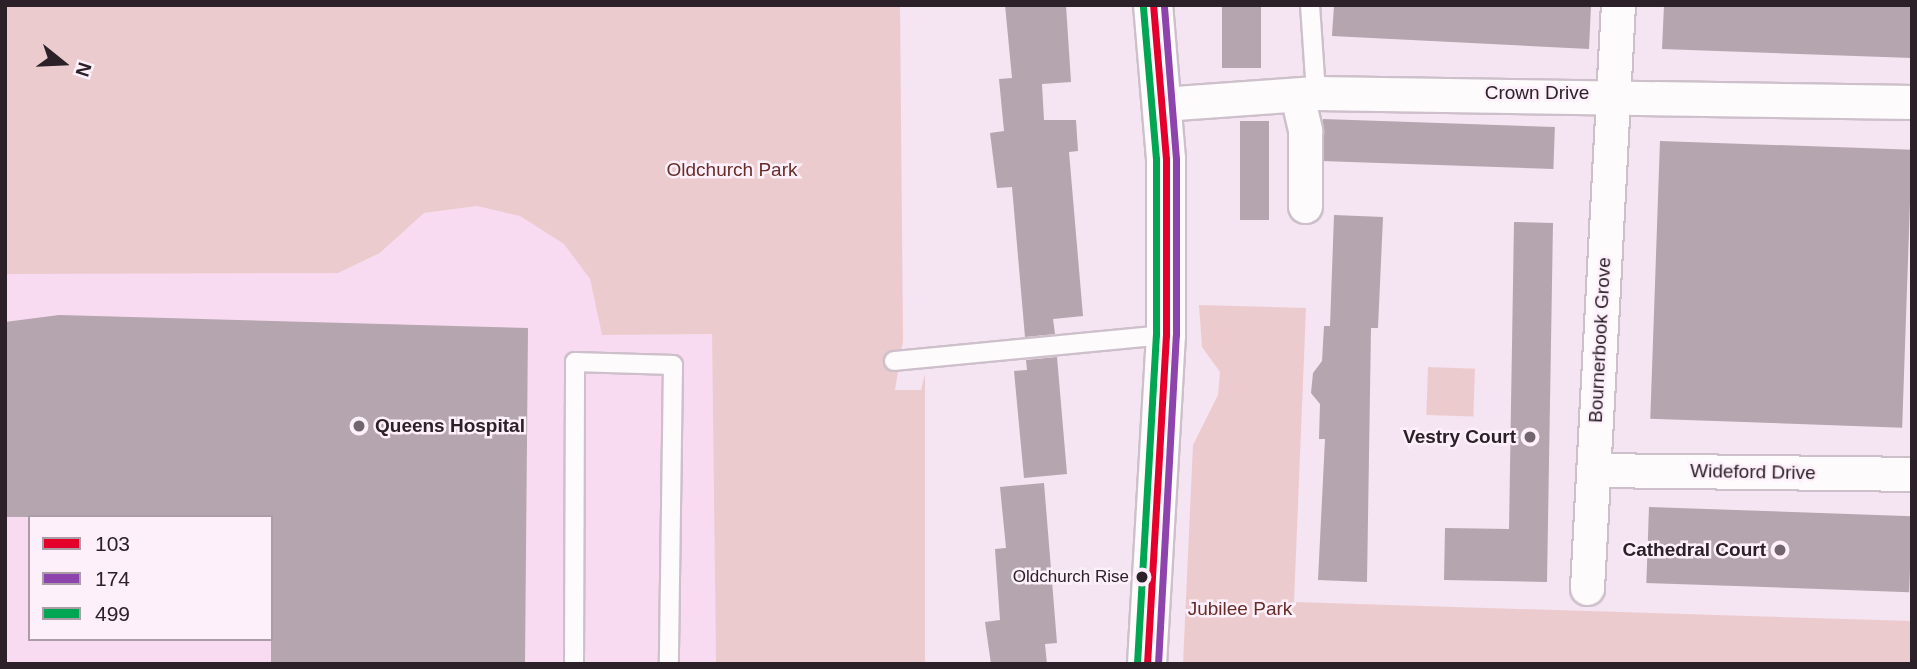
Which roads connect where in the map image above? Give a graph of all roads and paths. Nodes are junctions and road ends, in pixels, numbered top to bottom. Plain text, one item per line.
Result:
1 (1153, 5) edge
2 (1310, 5) edge
3 (1618, 5) edge
4 (1614, 93) junction
5 (1307, 94) junction
6 (1912, 102) edge
7 (1162, 104) junction
8 (1305, 206) dead end
9 (1166, 335) junction
10 (894, 361) dead end
11 (1593, 470) junction
12 (1912, 474) edge
13 (1587, 588) dead end
14 (574, 664) edge
15 (669, 664) edge
16 (1147, 664) edge

1 - 7 street
2 - 5 lane
3 - 4 street, Bournerbook Grove
4 - 5 street, Crown Drive
4 - 6 street, Crown Drive
4 - 11 street, Bournerbook Grove
5 - 7 street, Crown Drive
5 - 8 street
7 - 9 street
9 - 10 lane
9 - 16 street
11 - 12 street, Wideford Drive
11 - 13 street, Bournerbook Grove
14 - 15 lane

